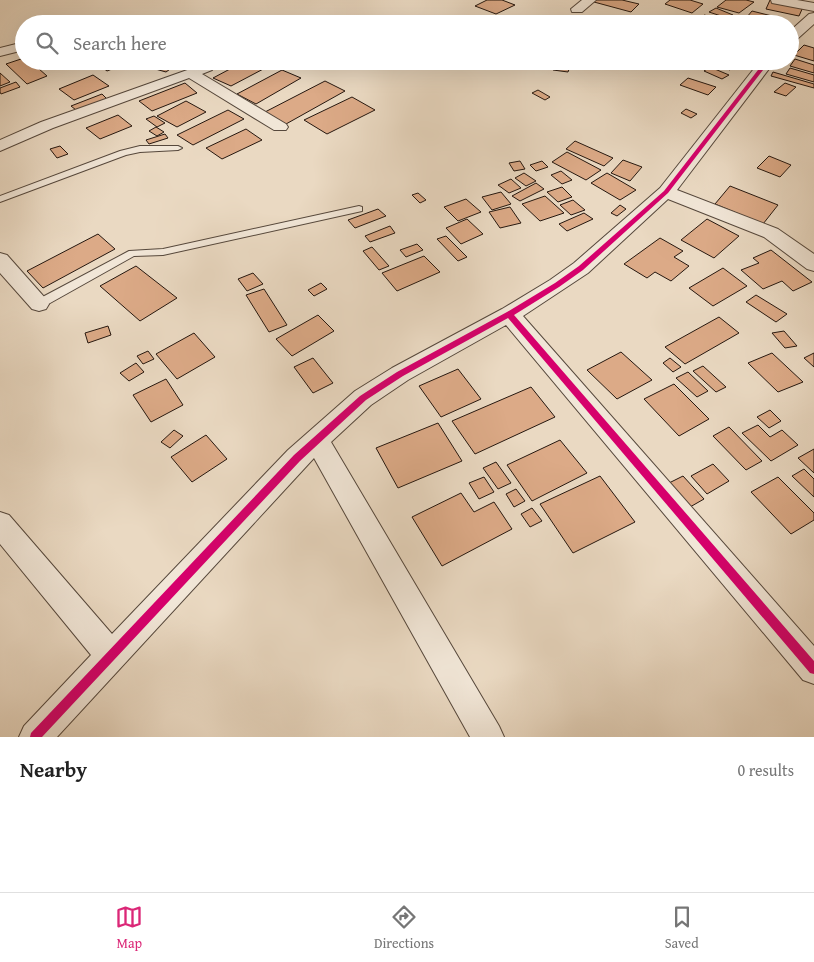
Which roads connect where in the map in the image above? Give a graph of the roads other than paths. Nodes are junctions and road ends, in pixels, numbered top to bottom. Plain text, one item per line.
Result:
1 (590, 0) edge
2 (777, 0) edge
3 (814, 7) edge
4 (577, 9) dead end
5 (814, 17) edge
6 (799, 30) edge
7 (15, 48) edge
8 (0, 52) edge
9 (197, 70) edge
10 (761, 70) edge
11 (191, 72) junction
12 (280, 127) dead end
13 (0, 146) edge
14 (178, 148) dead end
15 (666, 192) junction
16 (0, 199) edge
17 (359, 209) dead end
18 (0, 260) edge
19 (814, 264) edge
20 (39, 304) joint
21 (509, 314) junction
22 (316, 441) junction
23 (0, 524) edge
24 (111, 656) junction
25 (814, 669) edge
26 (35, 737) edge
27 (488, 737) edge

1 - 4 street
2 - 3 street
5 - 6 street
7 - 8 street
9 - 11 street
10 - 15 street
11 - 12 street
11 - 13 street
14 - 16 lane
15 - 19 street
15 - 21 street
17 - 20 lane
18 - 20 street
21 - 22 street
21 - 25 street
22 - 24 street
22 - 27 street
23 - 24 street
24 - 26 street

